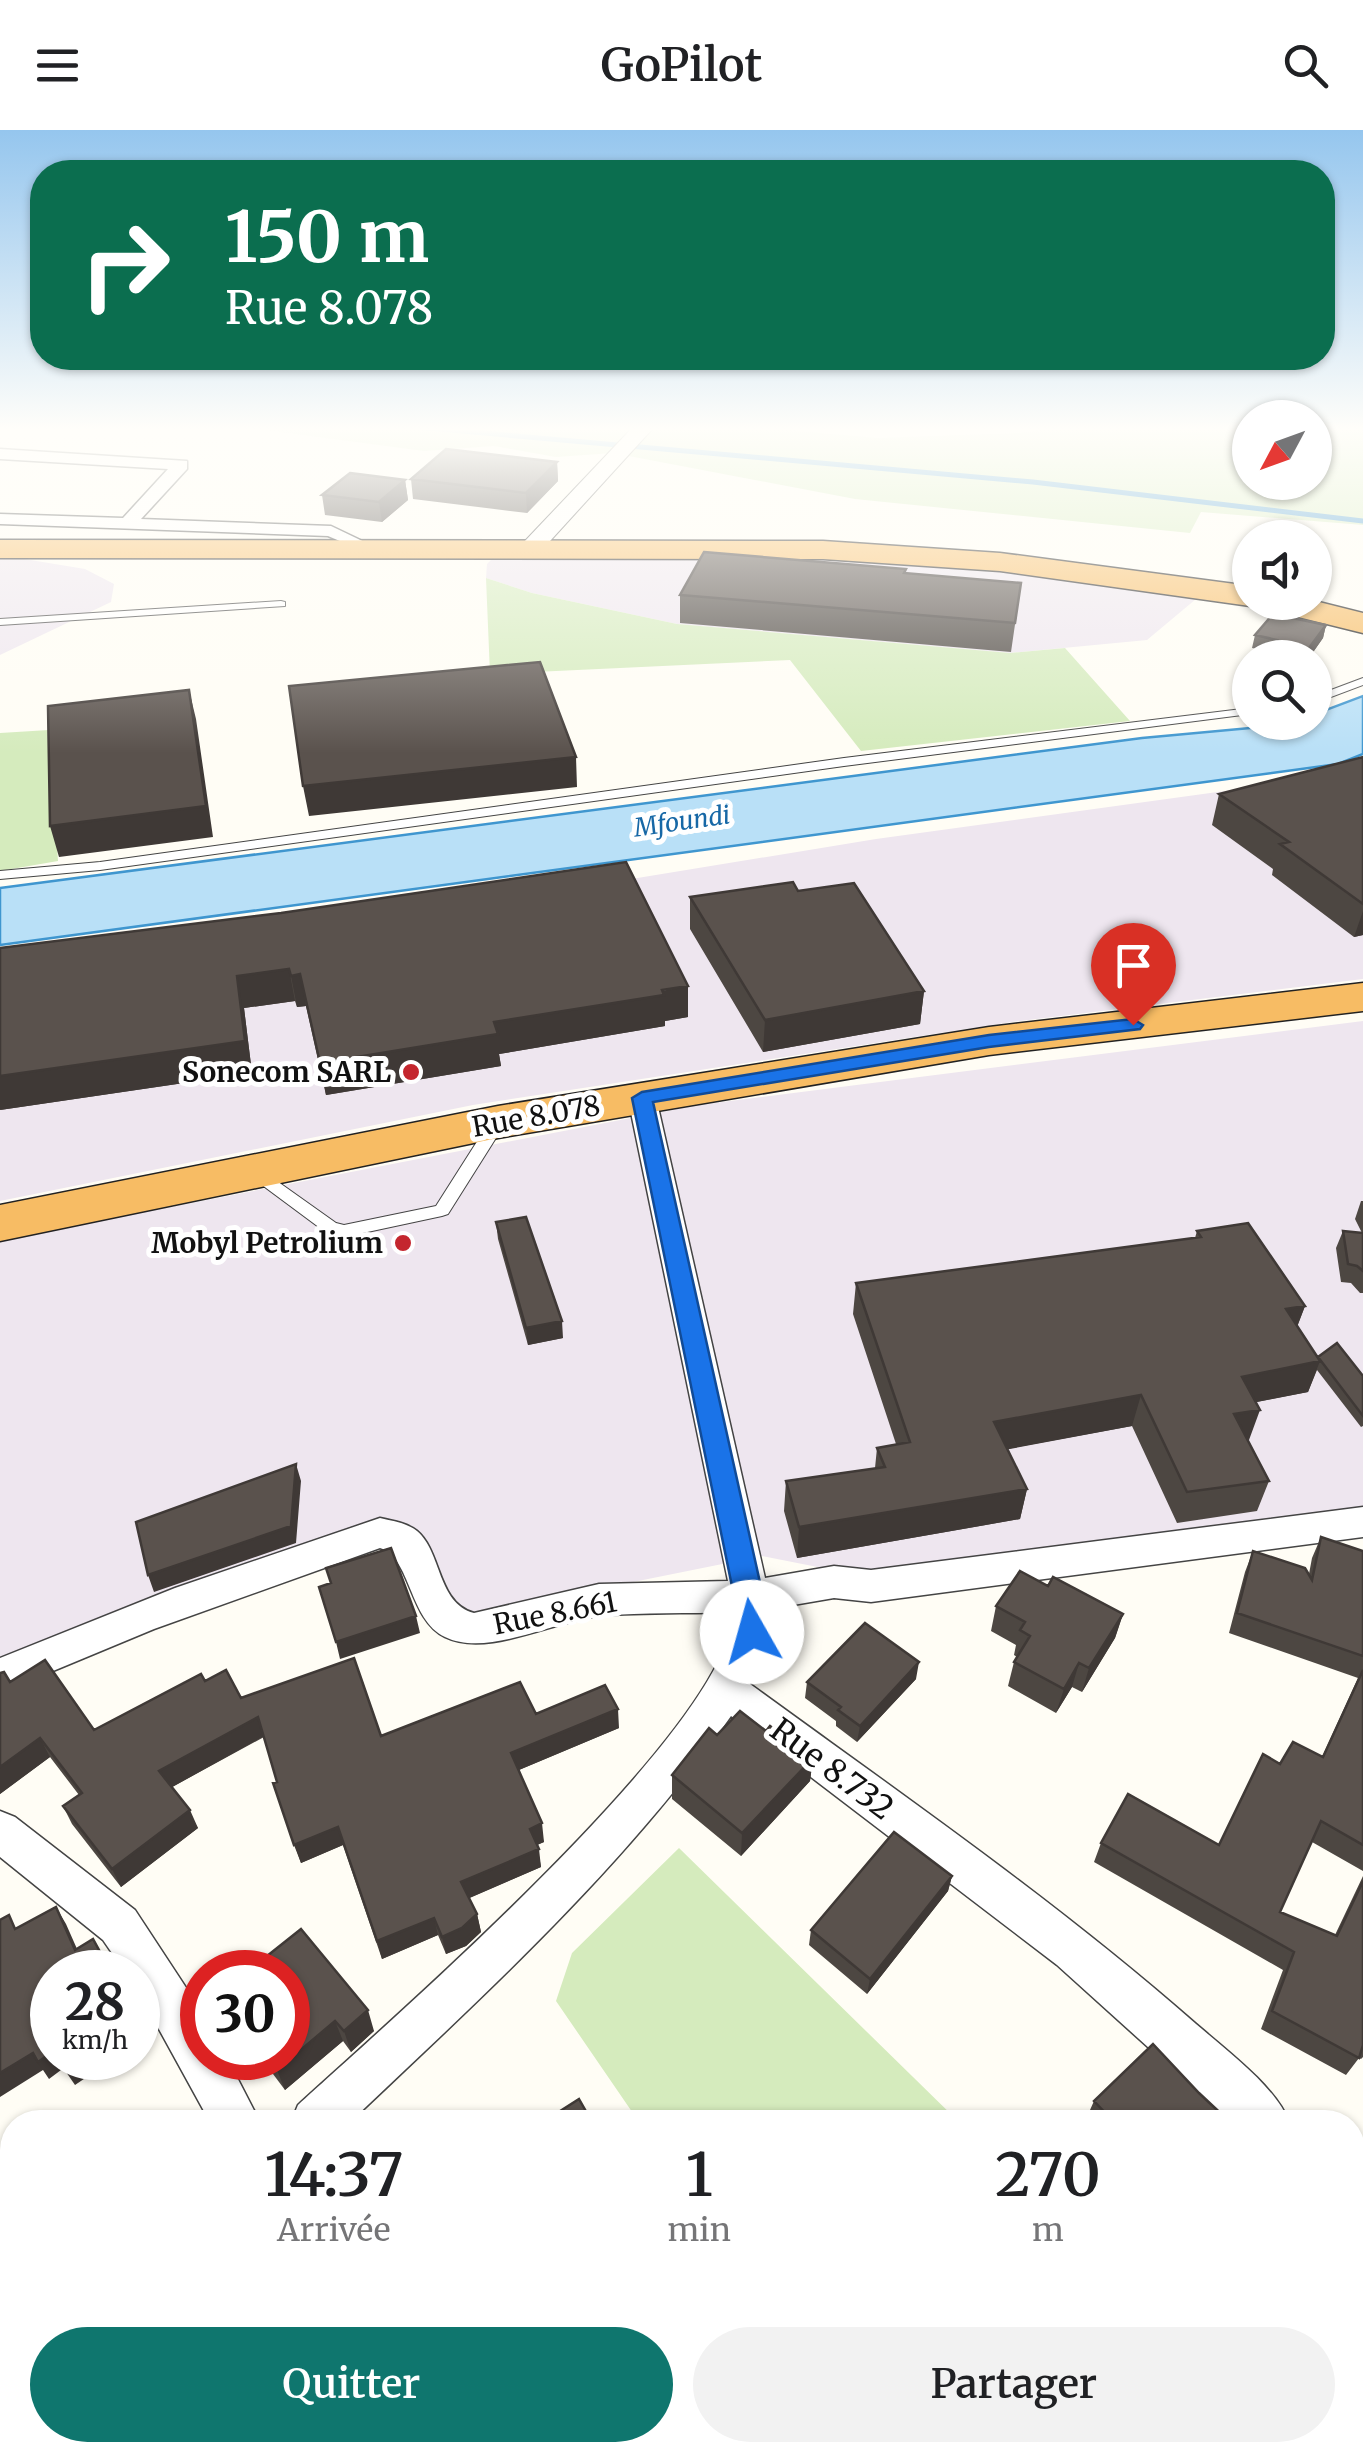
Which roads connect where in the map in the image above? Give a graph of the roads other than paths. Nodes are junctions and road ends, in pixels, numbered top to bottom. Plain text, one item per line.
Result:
1 (339, 535) edge
2 (544, 535) edge
3 (368, 548) junction
4 (532, 548) junction
5 (0, 549) edge
6 (1232, 593) edge
7 (281, 604) dead end
8 (1332, 616) edge
9 (0, 622) edge
10 (1363, 623) edge
11 (1363, 681) edge
12 (1332, 693) edge
13 (1232, 713) edge
14 (0, 874) edge
15 (1363, 1000) edge
16 (642, 1098) junction
17 (498, 1122) junction
18 (250, 1170) junction
19 (0, 1223) edge
20 (1363, 1522) edge
21 (750, 1596) junction
22 (0, 1676) edge
23 (727, 1690) junction
24 (0, 1832) edge
25 (230, 2110) edge
26 (328, 2110) edge
27 (1253, 2110) edge

1 - 3 street
2 - 4 street
3 - 4 highway
3 - 5 highway
4 - 6 highway
7 - 9 lane
8 - 10 highway
11 - 12 lane
13 - 14 lane
15 - 16 highway, Rue 8.078
16 - 17 highway, Rue 8.078
16 - 21 street
17 - 18 highway, Rue 8.078
17 - 18 lane
18 - 19 highway, Rue 8.078
20 - 21 street, Rue 8.661
21 - 22 street, Rue 8.661
21 - 23 street
23 - 26 street
23 - 27 street, Rue 8.732
24 - 25 street

